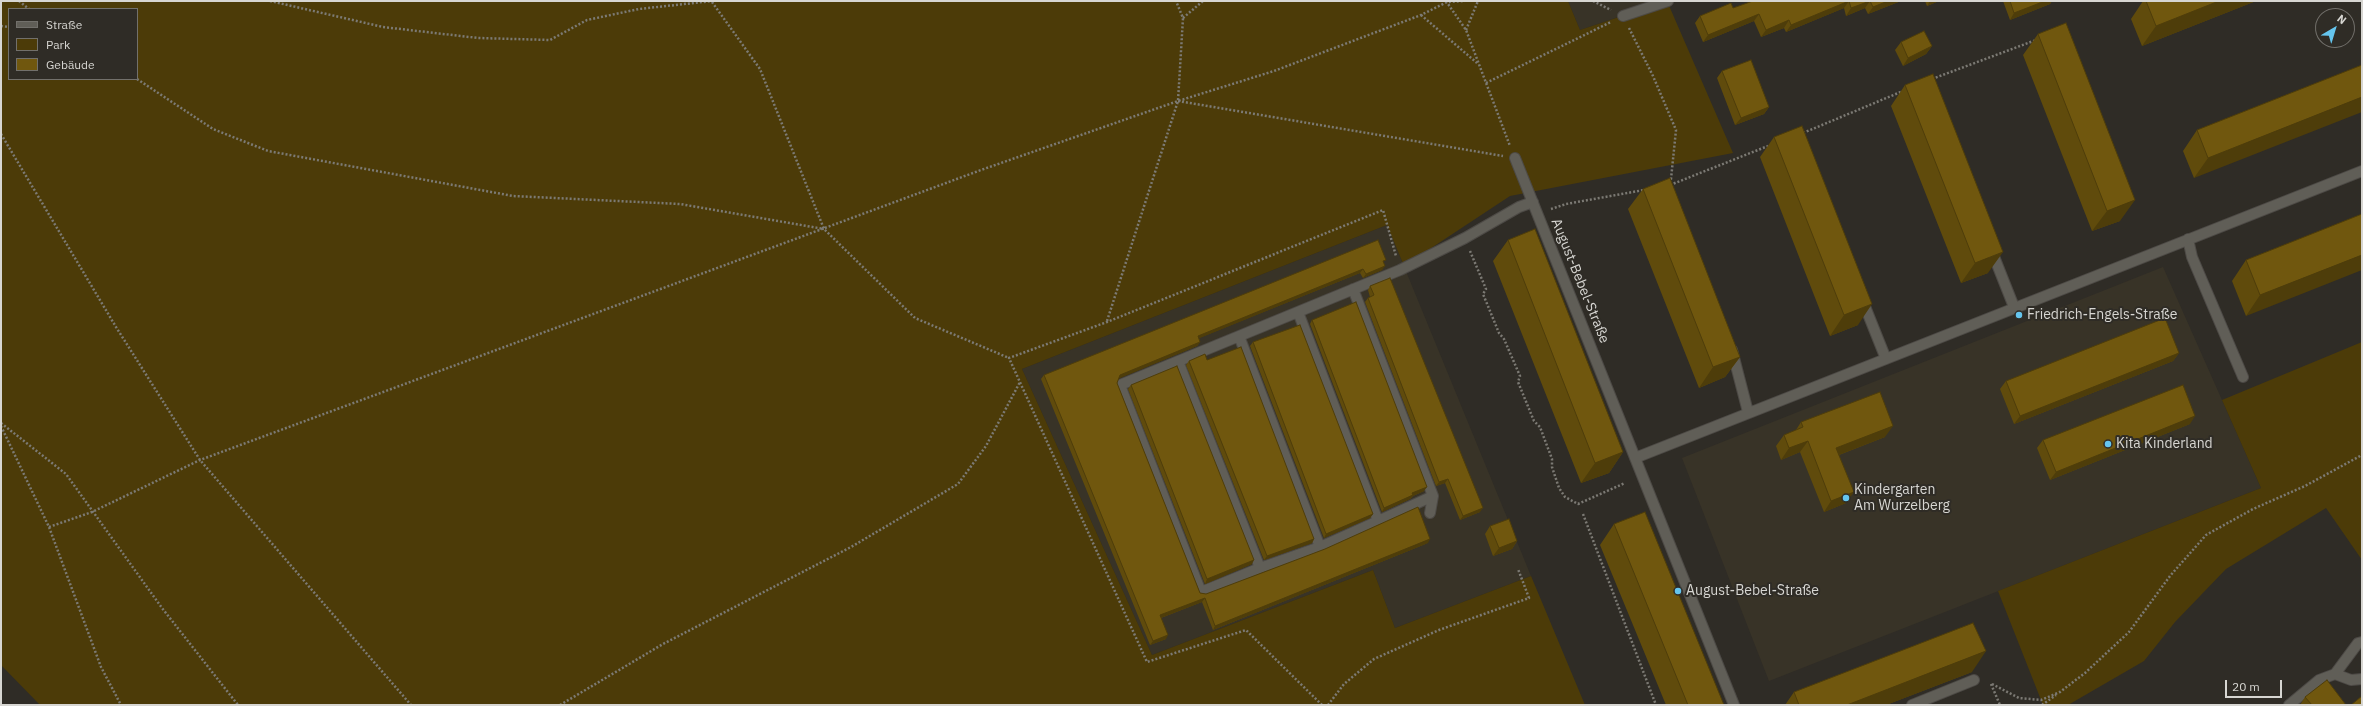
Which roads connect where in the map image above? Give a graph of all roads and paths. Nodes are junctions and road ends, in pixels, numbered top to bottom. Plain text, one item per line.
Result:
1 (19, 1) edge
2 (270, 1) edge
3 (1176, 1) edge
4 (1203, 1) edge
5 (1465, 1) edge
6 (1478, 1) edge
7 (1593, 1) edge
8 (1668, 1) edge
9 (712, 2) edge
10 (1446, 2) edge
11 (28, 8) edge
12 (1421, 15) junction
13 (1624, 16) junction
14 (1183, 18) junction
15 (1466, 30) junction
16 (2038, 39) edge
17 (1478, 63) junction
18 (138, 80) edge
19 (1925, 82) edge
20 (1486, 83) junction
21 (1911, 88) edge
22 (1178, 101) junction
23 (1, 134) edge
24 (1799, 134) edge
25 (1770, 146) dead end
26 (1514, 158) junction
27 (2362, 171) edge
28 (1652, 189) edge
29 (1533, 202) junction
30 (1537, 214) junction
31 (824, 229) junction
32 (1986, 236) edge
33 (1465, 238) junction
34 (2188, 239) junction
35 (1400, 270) junction
36 (1858, 288) edge
37 (1353, 289) junction
38 (2014, 307) junction
39 (1298, 312) junction
40 (1107, 322) junction
41 (1239, 336) junction
42 (1729, 340) edge
43 (1009, 358) junction
44 (1886, 359) junction
45 (1178, 361) junction
46 (2243, 377) dead end
47 (1020, 382) junction
48 (1748, 412) junction
49 (1, 424) edge
50 (2362, 455) edge
51 (1636, 458) junction
52 (200, 460) junction
53 (1625, 483) dead end
54 (1433, 496) junction
55 (92, 512) junction
56 (1430, 513) dead end
57 (1583, 514) dead end
58 (1378, 521) junction
59 (49, 527) junction
60 (1320, 547) junction
61 (1260, 568) junction
62 (1518, 569) dead end
63 (2362, 642) edge
64 (2335, 674) junction
65 (2362, 679) edge
66 (1974, 680) joint
67 (1992, 684) junction
68 (2060, 692) junction
69 (121, 705) edge
70 (238, 705) edge
71 (410, 705) edge
72 (560, 705) edge
73 (1322, 705) edge
74 (1328, 705) edge
75 (1656, 705) edge
76 (1734, 705) edge
77 (1912, 705) edge
78 (2000, 705) edge
79 (2042, 705) edge
80 (2289, 705) edge

1 - 11 path
2 - 9 path
3 - 14 path
4 - 14 path
5 - 10 path
6 - 15 path
7 - 13 path
8 - 13 street
9 - 31 path
10 - 12 path
10 - 15 path
12 - 17 path
12 - 22 path
13 - 20 path
13 - 25 path
14 - 22 path
15 - 17 path
16 - 19 path
17 - 20 path
18 - 31 path
20 - 26 path
21 - 24 path
22 - 26 path
22 - 31 path
22 - 40 path
23 - 52 path
26 - 29 street, August-Bebel-Straße
27 - 34 street
28 - 30 path
29 - 30 street, August-Bebel-Straße
29 - 33 street
30 - 51 street, August-Bebel-Straße
31 - 43 path
31 - 52 path
32 - 38 street
33 - 35 street
33 - 53 path
34 - 38 street
34 - 46 street
35 - 37 street
35 - 40 path
36 - 44 street
37 - 39 street
37 - 54 street
38 - 44 street
39 - 41 street
39 - 58 street
40 - 43 path
41 - 45 street
41 - 60 street
42 - 48 street
43 - 47 path
44 - 48 street
45 - 61 street
45 - 61 street
47 - 72 path
47 - 73 path
48 - 51 street
49 - 55 path
49 - 59 path
50 - 68 path
51 - 76 street, August-Bebel-Straße
52 - 55 path
52 - 71 path
54 - 56 street
54 - 58 street
55 - 59 path
55 - 70 path
57 - 75 path
58 - 60 street
59 - 69 path
60 - 61 street
62 - 74 path
63 - 64 street
64 - 65 street
64 - 80 street
66 - 67 path
66 - 77 street
67 - 68 path
67 - 78 path
68 - 79 path

